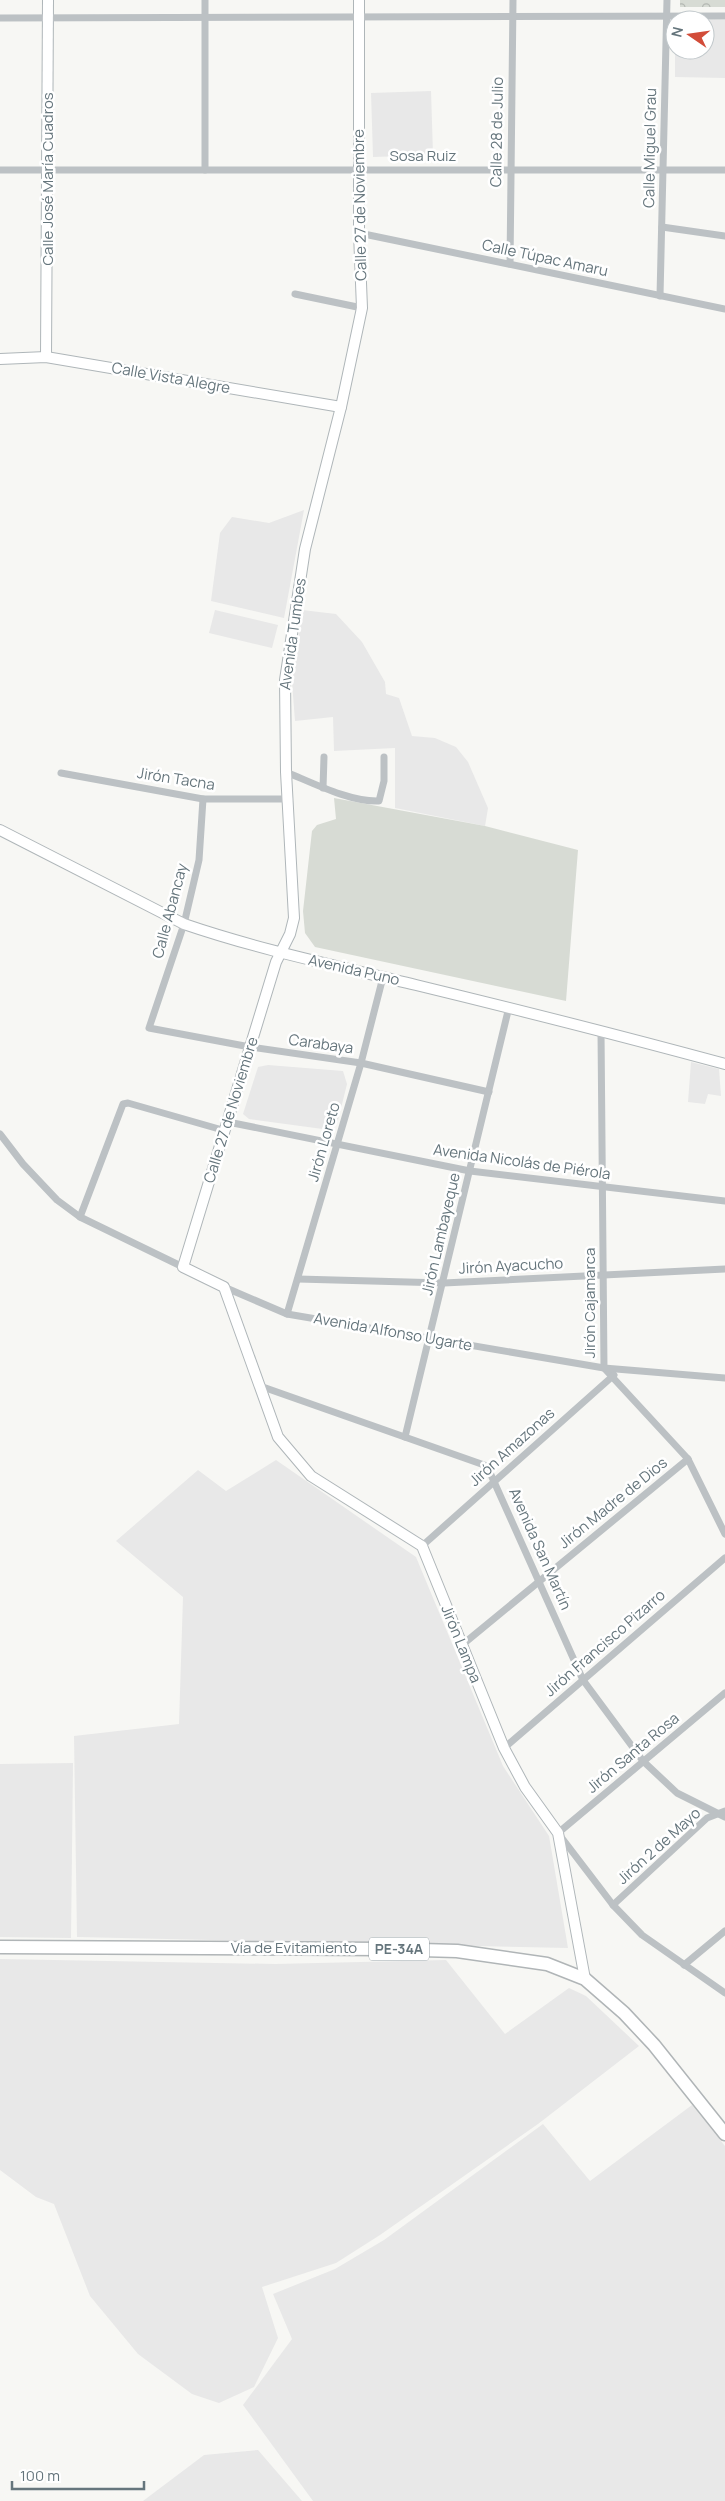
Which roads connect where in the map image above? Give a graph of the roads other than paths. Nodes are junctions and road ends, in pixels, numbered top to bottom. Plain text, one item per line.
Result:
1 (48, 0) edge
2 (205, 0) edge
3 (360, 0) edge
4 (512, 0) edge
5 (665, 15) edge
6 (205, 17) junction
7 (360, 17) junction
8 (512, 17) junction
9 (0, 18) edge
10 (49, 18) junction
11 (665, 60) edge
12 (0, 170) edge
13 (48, 170) junction
14 (205, 170) junction
15 (359, 170) junction
16 (511, 170) junction
17 (663, 170) junction
18 (725, 170) edge
19 (662, 227) junction
20 (359, 233) junction
21 (725, 236) edge
22 (510, 264) junction
23 (294, 294) dead end
24 (660, 296) junction
25 (362, 308) junction
26 (725, 310) edge
27 (46, 357) junction
28 (0, 359) edge
29 (341, 407) junction
30 (324, 757) dead end
31 (384, 757) dead end
32 (286, 772) junction
33 (61, 773) dead end
34 (323, 788) junction
35 (203, 799) junction
36 (289, 799) junction
37 (0, 830) edge
38 (184, 924) junction
39 (281, 953) junction
40 (383, 977) junction
41 (509, 1007) junction
42 (149, 1028) joint
43 (601, 1031) junction
44 (250, 1047) junction
45 (362, 1063) junction
46 (725, 1064) edge
47 (489, 1092) junction
48 (227, 1126) junction
49 (0, 1134) edge
50 (338, 1144) junction
51 (470, 1171) junction
52 (603, 1187) junction
53 (725, 1201) edge
54 (80, 1217) junction
55 (183, 1267) junction
56 (725, 1270) edge
57 (603, 1275) junction
58 (298, 1279) junction
59 (444, 1283) junction
60 (224, 1287) junction
61 (288, 1314) junction
62 (430, 1339) junction
63 (604, 1368) junction
64 (621, 1369) junction
65 (611, 1377) junction
66 (725, 1378) edge
67 (260, 1386) junction
68 (406, 1437) junction
69 (688, 1459) junction
70 (495, 1482) junction
71 (725, 1534) edge
72 (422, 1546) junction
73 (725, 1558) edge
74 (539, 1581) junction
75 (462, 1645) junction
76 (583, 1680) junction
77 (725, 1693) edge
78 (504, 1748) junction
79 (643, 1762) junction
80 (724, 1814) edge
81 (558, 1833) junction
82 (614, 1905) junction
83 (725, 1931) edge
84 (0, 1947) edge
85 (684, 1965) junction
86 (585, 1979) junction
87 (725, 1993) edge
88 (725, 2134) edge

1 - 10 street, Calle José María Cuadros
2 - 6 street
3 - 7 street, Calle 27 de Noviembre
4 - 8 street, Calle 28 de Julio
5 - 8 street
6 - 7 street
6 - 10 street
6 - 14 street
7 - 8 street
7 - 15 street, Calle 27 de Noviembre
8 - 16 street, Calle 28 de Julio
9 - 10 street
10 - 13 street, Calle José María Cuadros
11 - 17 street, Calle Miguel Grau
12 - 13 street, Sosa Ruiz
13 - 14 street, Sosa Ruiz
13 - 27 street, Calle José María Cuadros
14 - 15 street, Sosa Ruiz
15 - 16 street, Sosa Ruiz
15 - 20 street, Calle 27 de Noviembre
16 - 17 street, Sosa Ruiz
16 - 22 street, Calle 28 de Julio
17 - 18 street, Sosa Ruiz
17 - 19 street, Calle Miguel Grau
19 - 21 street
19 - 24 street, Calle Miguel Grau
20 - 22 street, Calle Túpac Amaru
20 - 25 street, Calle 27 de Noviembre
22 - 24 street, Calle Túpac Amaru
23 - 25 street
24 - 26 street, Calle Túpac Amaru
25 - 29 street, Calle 27 de Noviembre
27 - 28 street, Calle Vista Alegre
27 - 29 street, Calle Vista Alegre
29 - 32 street, Avenida Tumbes
30 - 34 street
31 - 34 street
32 - 34 street
32 - 36 street, Avenida Tumbes
33 - 35 street, Jirón Tacna
35 - 36 street, Jirón Tacna
35 - 38 street, Calle Abancay
36 - 39 street, Avenida Tumbes
37 - 38 street, Avenida Puno
38 - 39 street, Avenida Puno
38 - 42 street, Calle Abancay
39 - 40 street, Avenida Puno
39 - 44 street, Calle 27 de Noviembre
40 - 41 street, Avenida Puno
40 - 45 street, Jirón Loreto
41 - 43 street, Avenida Puno
41 - 47 street, Jirón Lambayeque
42 - 44 street, Carabaya
43 - 46 street, Avenida Puno
43 - 52 street, Jirón Cajamarca
44 - 45 street, Carabaya
44 - 48 street, Calle 27 de Noviembre
45 - 47 street, Carabaya
45 - 50 street, Jirón Loreto
47 - 51 street, Jirón Lambayeque
48 - 50 street, Avenida Nicolás de Piérola
48 - 54 street, Avenida Nicolás de Piérola
48 - 55 street, Calle 27 de Noviembre
49 - 54 street, Avenida Alfonso Ugarte
50 - 51 street, Avenida Nicolás de Piérola
50 - 58 street, Jirón Loreto
51 - 52 street, Avenida Nicolás de Piérola
51 - 59 street, Jirón Lambayeque
52 - 53 street, Avenida Nicolás de Piérola
52 - 57 street, Jirón Cajamarca
54 - 55 street, Avenida Alfonso Ugarte
55 - 60 street, Avenida Alfonso Ugarte
56 - 57 street, Jirón Ayacucho
57 - 59 street, Jirón Ayacucho
57 - 63 street, Jirón Cajamarca
58 - 59 street, Jirón Ayacucho
58 - 61 street, Jirón Loreto
59 - 62 street, Jirón Lambayeque
60 - 61 street, Avenida Alfonso Ugarte
60 - 67 street
61 - 62 street, Avenida Alfonso Ugarte
62 - 63 street, Avenida Alfonso Ugarte
62 - 68 street, Jirón Lambayeque
63 - 64 street, Avenida Alfonso Ugarte
63 - 65 street, Jirón Cajamarca
64 - 65 street, Jirón Amazonas
64 - 66 street, Avenida Alfonso Ugarte
65 - 69 street, Jirón Cajamarca
65 - 70 street, Jirón Amazonas
67 - 68 street, Avenida San Martín
67 - 72 street
68 - 70 street, Avenida San Martín
69 - 71 street, Jirón Cajamarca
69 - 74 street, Jirón Madre de Dios
70 - 72 street, Jirón Amazonas
70 - 74 street, Avenida San Martín
72 - 75 street, Jirón Lampa
73 - 76 street, Jirón Francisco Pizarro
74 - 75 street, Jirón Madre de Dios
74 - 76 street, Avenida San Martín
75 - 78 street, Jirón Lampa
76 - 78 street, Jirón Francisco Pizarro
76 - 79 street, Avenida San Martín
77 - 79 street, Jirón Santa Rosa
78 - 81 street, Jirón Lampa
79 - 80 street, Avenida San Martín
79 - 81 street, Jirón Santa Rosa
80 - 82 street, Jirón 2 de Mayo
81 - 82 street, Jirón Lampa
81 - 86 street
82 - 85 street, Jirón Lampa
83 - 85 street
84 - 86 highway, Vía de Evitamiento / PE-34A
85 - 87 street, Jirón Lampa
86 - 88 highway, Vía de Evitamiento / PE-34A

